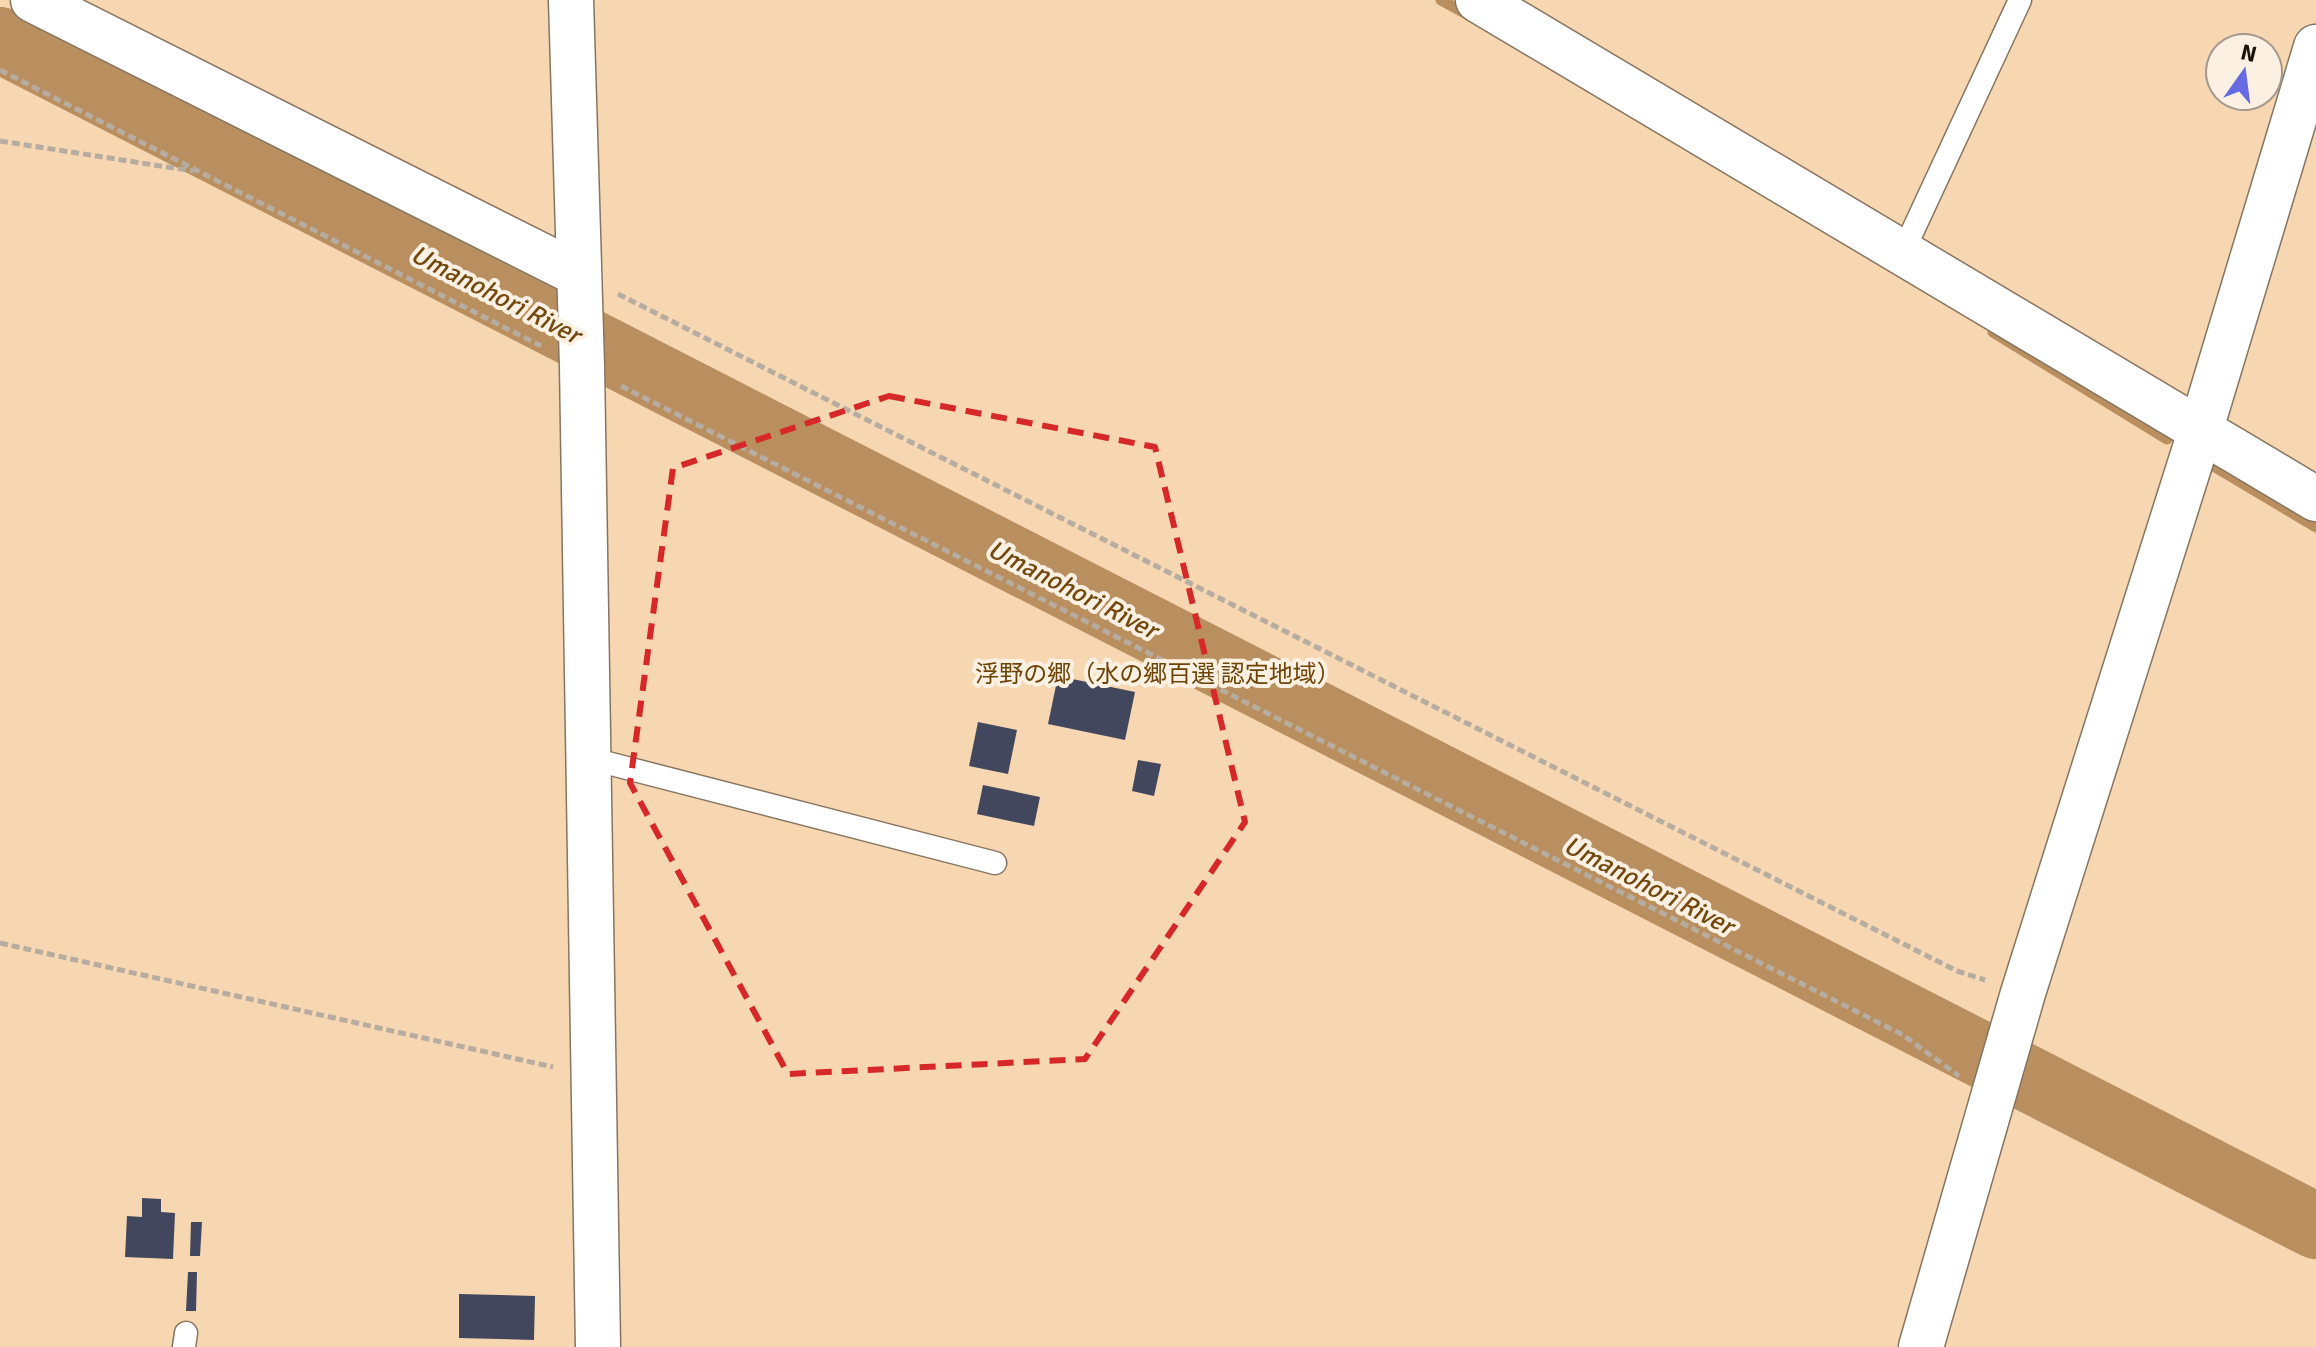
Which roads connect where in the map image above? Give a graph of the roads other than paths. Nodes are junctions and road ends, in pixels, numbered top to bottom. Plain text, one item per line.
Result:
1 (33, 0) edge
2 (571, 0) edge
3 (1478, 0) edge
4 (2020, 0) edge
5 (2316, 47) edge
6 (1902, 254) junction
7 (578, 284) junction
8 (2200, 432) junction
9 (2316, 499) edge
10 (588, 758) junction
11 (995, 863) dead end
12 (598, 1347) edge
13 (1921, 1347) edge

1 - 7 street
2 - 7 street
3 - 6 street
4 - 6 lane
5 - 8 street
6 - 8 street
7 - 10 street
8 - 9 street
8 - 13 street
10 - 11 lane
10 - 12 street

